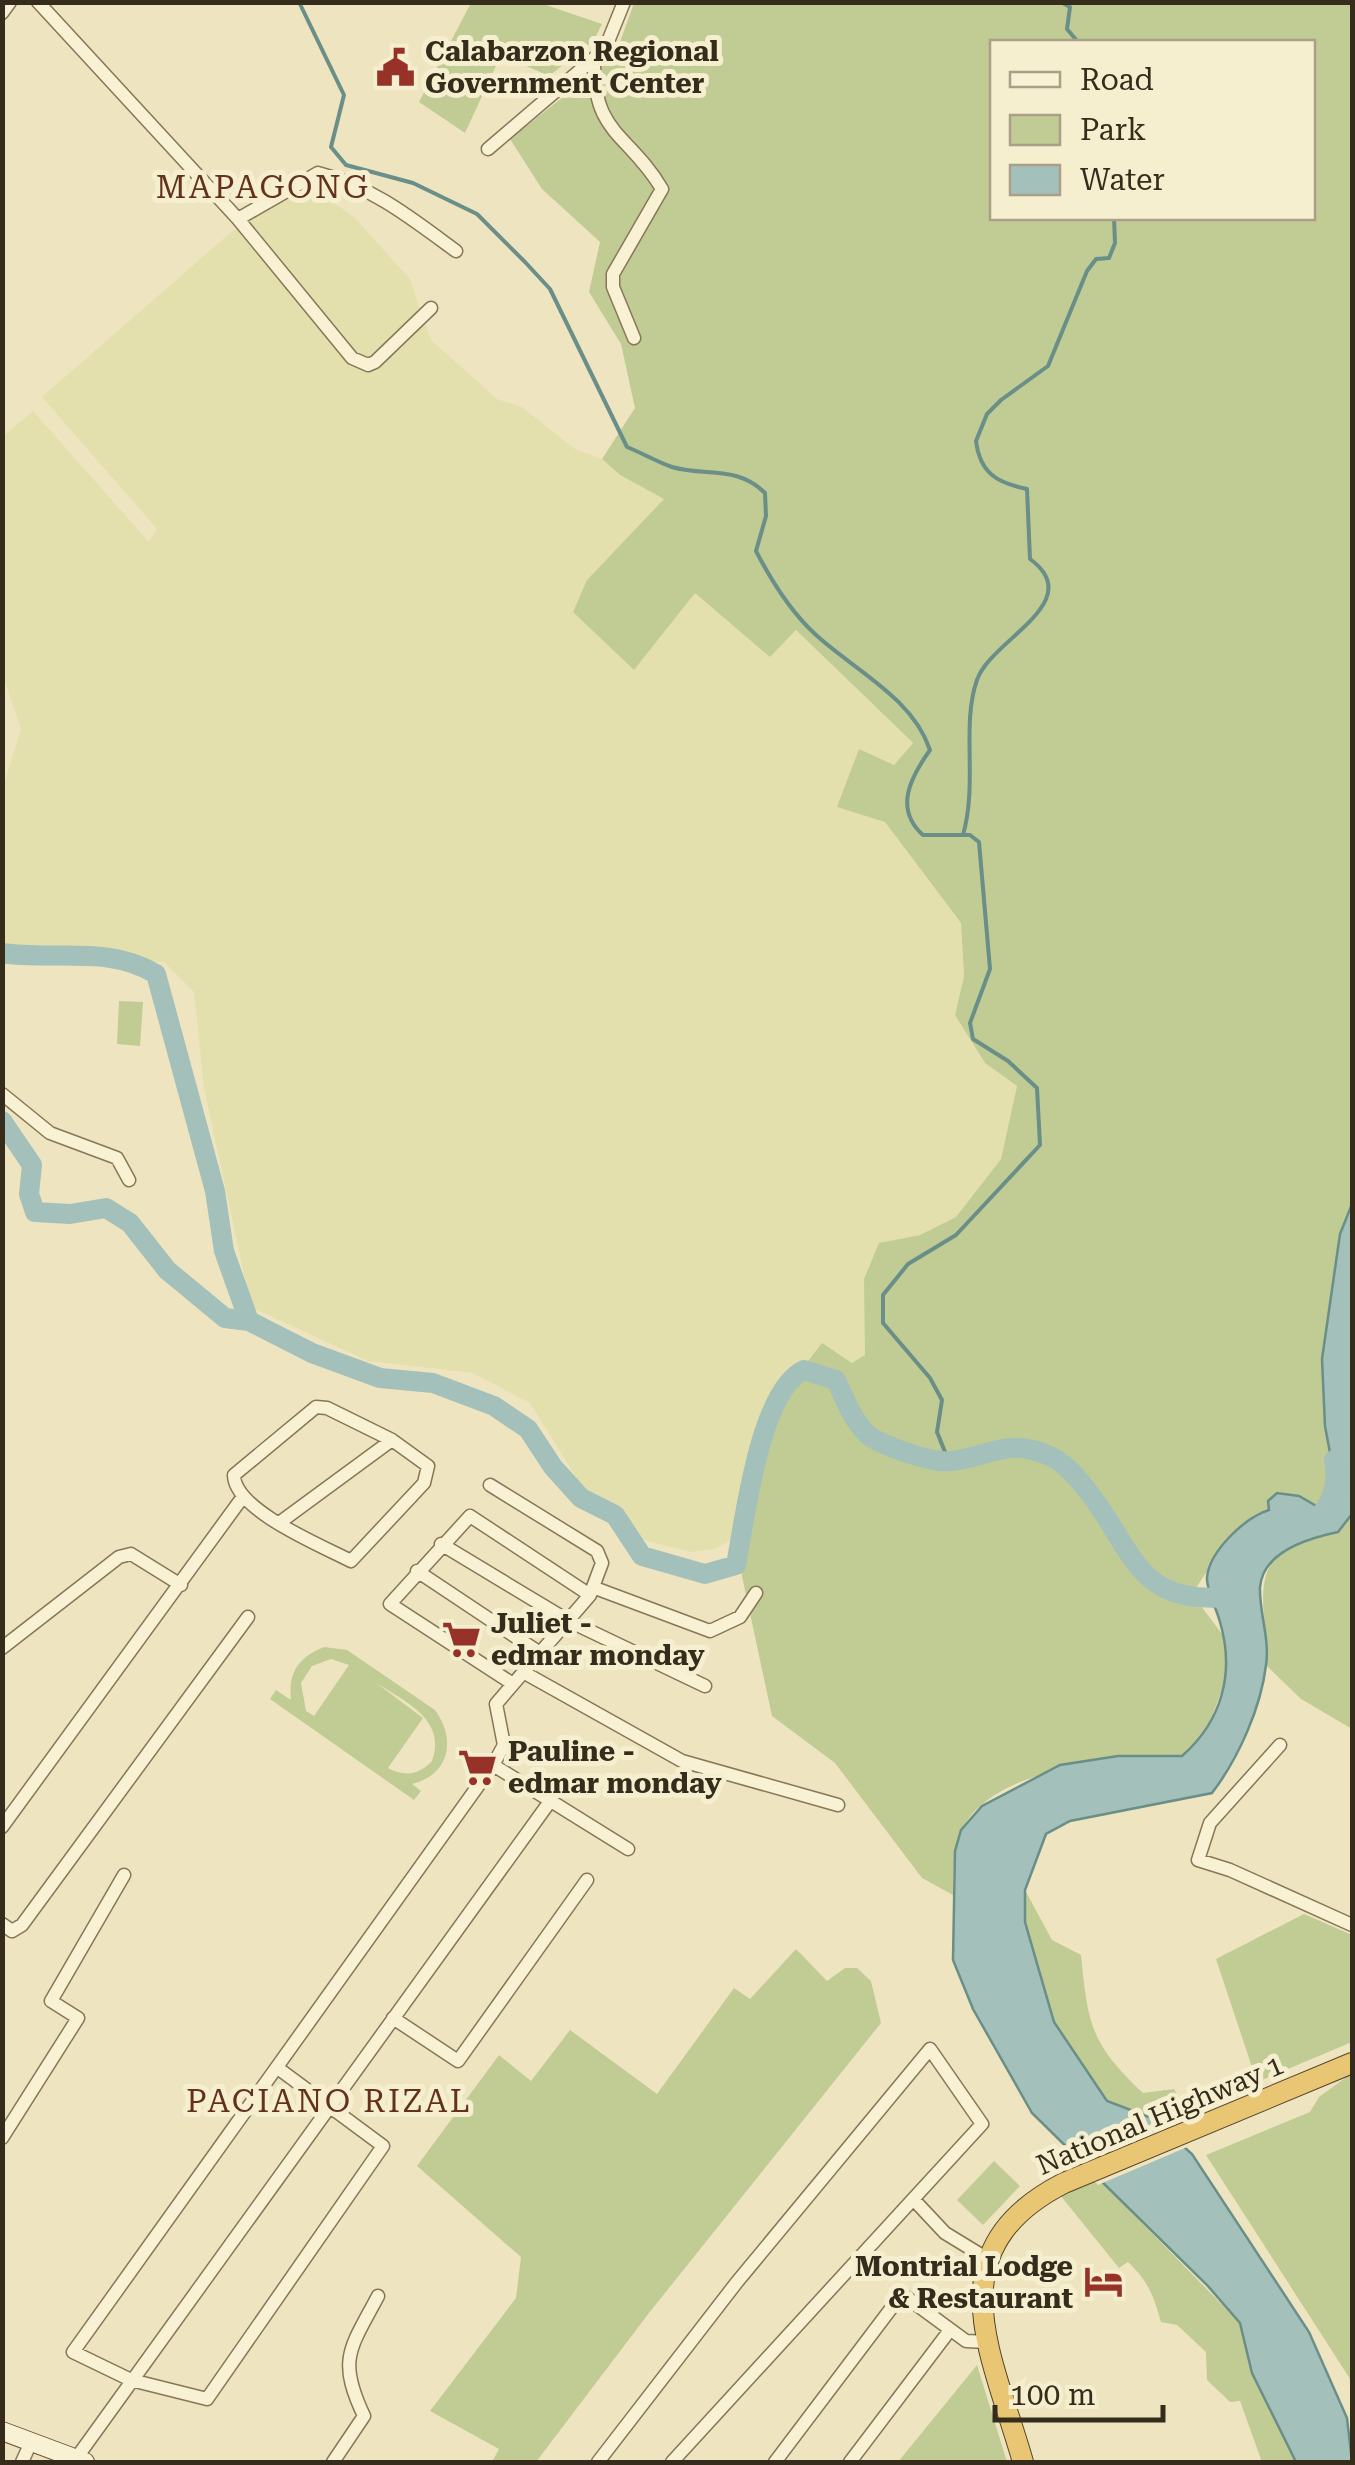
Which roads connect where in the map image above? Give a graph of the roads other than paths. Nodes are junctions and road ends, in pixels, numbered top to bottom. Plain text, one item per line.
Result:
1 (10, 2) edge
2 (38, 2) edge
3 (624, 2) edge
4 (2, 13) edge
5 (594, 59) junction
6 (488, 149) dead end
7 (238, 219) junction
8 (456, 251) dead end
9 (431, 308) dead end
10 (634, 338) dead end
11 (2, 1094) edge
12 (129, 1180) dead end
13 (392, 1440) junction
14 (490, 1486) dead end
15 (242, 1498) junction
16 (279, 1523) junction
17 (441, 1544) junction
18 (417, 1571) junction
19 (181, 1585) junction
20 (592, 1592) junction
21 (756, 1593) dead end
22 (248, 1616) dead end
23 (567, 1620) junction
24 (2, 1648) edge
25 (540, 1653) junction
26 (518, 1678) junction
27 (705, 1686) dead end
28 (1280, 1745) dead end
29 (493, 1765) junction
30 (551, 1800) junction
31 (838, 1805) dead end
32 (2, 1827) edge
33 (628, 1849) dead end
34 (124, 1874) dead end
35 (587, 1880) dead end
36 (2, 1924) edge
37 (1352, 1924) edge
38 (394, 2018) junction
39 (1352, 2063) edge
40 (280, 2069) junction
41 (329, 2106) junction
42 (2, 2138) edge
43 (915, 2201) junction
44 (986, 2258) junction
45 (378, 2296) dead end
46 (950, 2330) junction
47 (988, 2342) junction
48 (131, 2380) junction
49 (2, 2430) edge
50 (31, 2442) junction
51 (80, 2461) edge
52 (22, 2462) edge
53 (333, 2462) edge
54 (598, 2462) edge
55 (672, 2462) edge
56 (776, 2462) edge
57 (850, 2462) edge
58 (1023, 2462) edge

1 - 4 street
2 - 7 street
3 - 5 street
5 - 6 street
5 - 10 street
7 - 8 street
7 - 9 street
11 - 12 street
13 - 15 street
13 - 16 street
13 - 16 street
14 - 20 street
15 - 16 street
15 - 19 street
17 - 18 street
17 - 20 street
17 - 23 street
18 - 25 street
18 - 26 street
19 - 24 street
19 - 32 street
20 - 21 street
20 - 23 street
22 - 36 street
23 - 25 street
23 - 27 street
25 - 26 street
26 - 29 street
26 - 31 street
28 - 37 street
29 - 30 street
29 - 40 street
30 - 33 street
30 - 38 street
34 - 42 street
35 - 38 street
38 - 41 street
39 - 44 highway, National Highway 1
40 - 41 street
40 - 48 street
41 - 48 street
41 - 48 street
43 - 44 street
43 - 54 street
43 - 55 street
44 - 47 highway, National Highway 1
45 - 53 street
46 - 47 street
46 - 56 street
46 - 57 street
47 - 58 highway, National Highway 1
48 - 51 street
49 - 50 main road
50 - 51 main road
50 - 52 street

